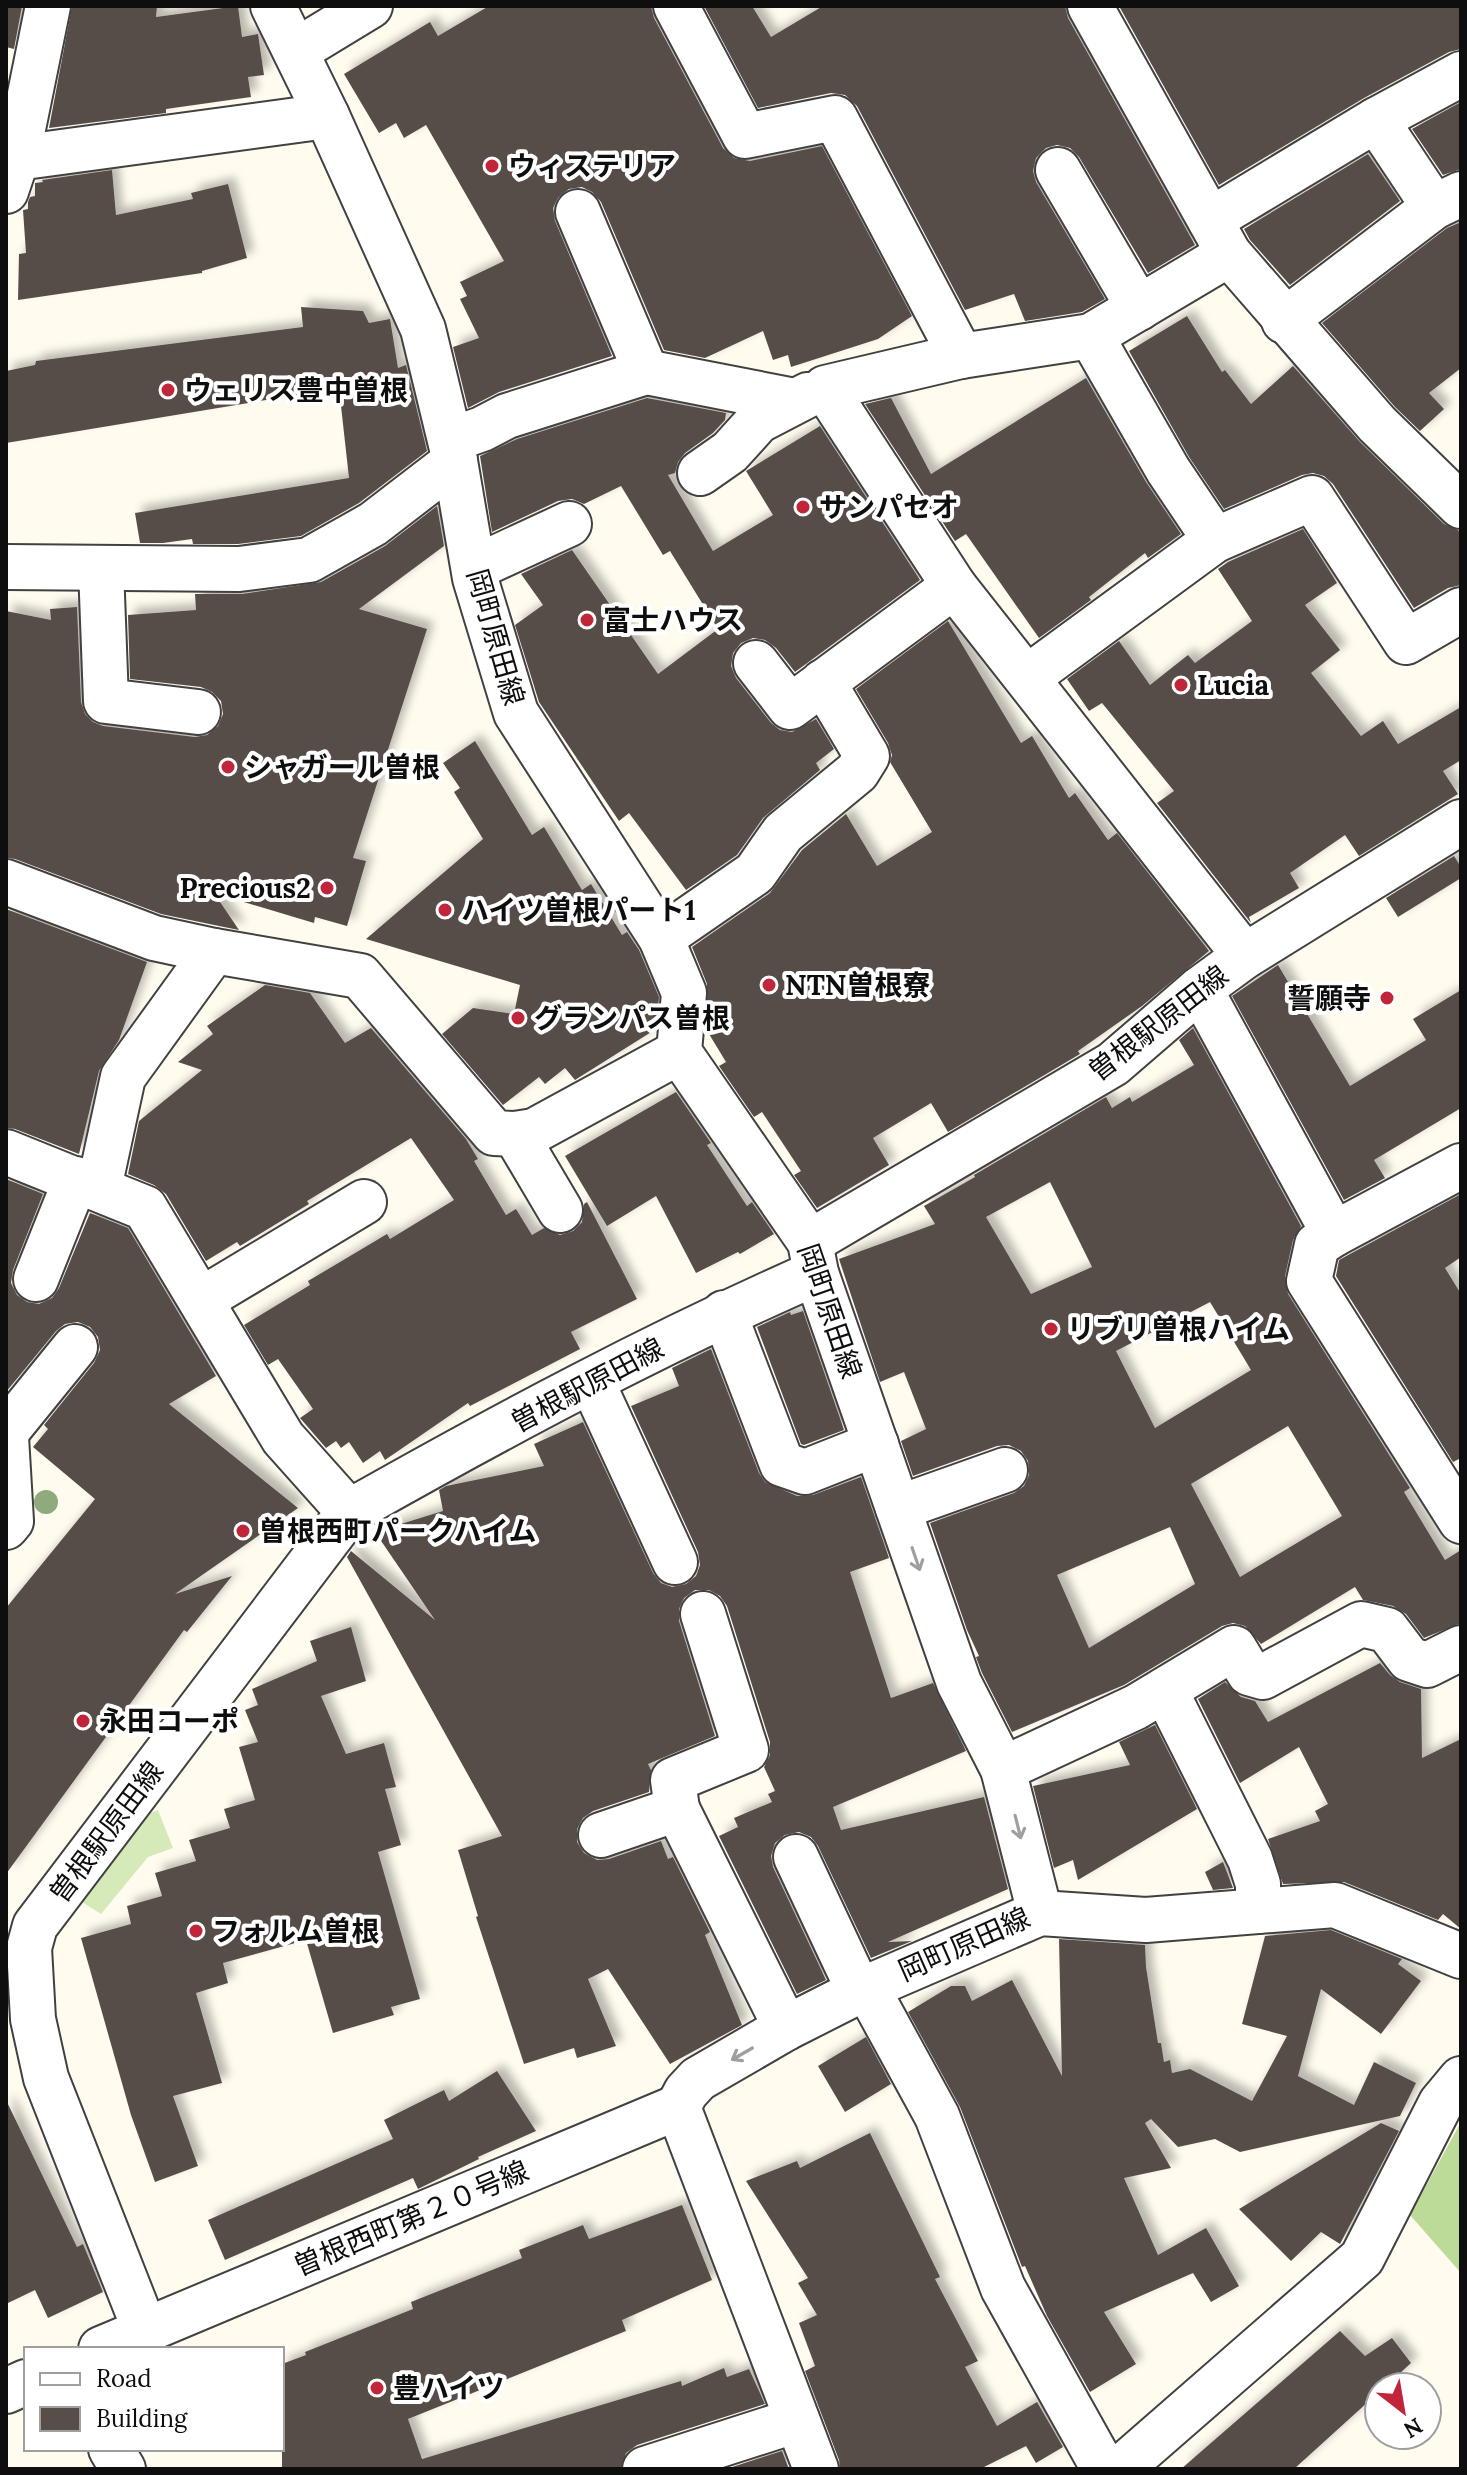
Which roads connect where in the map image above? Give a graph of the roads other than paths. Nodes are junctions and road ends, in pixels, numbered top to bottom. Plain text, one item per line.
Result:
1 (48, 6) edge
2 (273, 6) edge
3 (370, 6) edge
4 (676, 6) edge
5 (1090, 6) edge
6 (296, 51) junction
7 (1461, 74) edge
8 (21, 76) edge
9 (327, 116) junction
10 (1376, 120) junction
11 (1058, 170) dead end
12 (12, 174) edge
13 (1447, 200) edge
14 (578, 212) dead end
15 (1220, 237) junction
16 (1139, 308) junction
17 (1284, 321) junction
18 (1091, 336) junction
19 (961, 356) junction
20 (646, 372) junction
21 (810, 394) junction
22 (453, 450) junction
23 (700, 473) dead end
24 (1461, 506) edge
25 (569, 524) dead end
26 (1215, 540) junction
27 (6, 567) edge
28 (101, 568) junction
29 (474, 568) junction
30 (954, 586) junction
31 (1461, 610) edge
32 (756, 663) dead end
33 (1028, 677) junction
34 (823, 682) junction
35 (198, 712) dead end
36 (1461, 822) edge
37 (6, 882) edge
38 (661, 938) junction
39 (214, 951) junction
40 (1245, 956) junction
41 (1200, 989) junction
42 (679, 1052) junction
43 (515, 1134) junction
44 (6, 1152) edge
45 (1461, 1166) edge
46 (87, 1184) junction
47 (364, 1202) dead end
48 (560, 1210) dead end
49 (1334, 1234) junction
50 (813, 1258) junction
51 (36, 1279) dead end
52 (201, 1300) junction
53 (724, 1313) junction
54 (75, 1347) dead end
55 (592, 1382) junction
56 (6, 1434) edge
57 (876, 1444) junction
58 (1005, 1470) dead end
59 (898, 1508) junction
60 (349, 1512) junction
61 (1461, 1521) edge
62 (6, 1527) edge
63 (675, 1562) dead end
64 (703, 1614) dead end
65 (1461, 1648) edge
66 (1165, 1690) junction
67 (1003, 1769) junction
68 (677, 1809) junction
69 (601, 1835) dead end
70 (796, 1857) dead end
71 (1258, 1911) junction
72 (1040, 1913) junction
73 (1461, 1956) edge
74 (863, 1990) junction
75 (786, 2028) junction
76 (20, 2036) edge
77 (1461, 2079) edge
78 (678, 2107) junction
79 (145, 2330) junction
80 (106, 2347) edge
81 (797, 2420) junction
82 (112, 2451) edge
83 (123, 2469) edge
84 (645, 2469) edge
85 (816, 2469) edge
86 (1104, 2469) edge
87 (1120, 2469) edge

1 - 8 street
2 - 6 street, 岡町原田線
3 - 6 street
4 - 19 street
5 - 15 street
6 - 9 street, 岡町原田線
7 - 10 street
8 - 12 street
9 - 12 street
9 - 22 street, 岡町原田線
10 - 13 street
10 - 15 street
11 - 16 street
13 - 17 street
14 - 20 street
15 - 16 street
15 - 17 street
16 - 18 street
17 - 24 street
18 - 19 street
18 - 26 street
19 - 21 street
20 - 21 street
20 - 22 street
21 - 23 street
21 - 30 street
22 - 28 street
22 - 29 street, 岡町原田線
25 - 29 street
26 - 31 street
26 - 33 street
27 - 28 street
28 - 35 street
29 - 38 street, 岡町原田線
30 - 33 street
30 - 34 street
32 - 34 street
33 - 40 street
34 - 38 street
36 - 40 street, 曽根駅原田線
37 - 39 street
38 - 42 street, 岡町原田線
39 - 43 street
39 - 46 street
40 - 41 street, 曽根駅原田線
41 - 49 street
41 - 50 street, 曽根駅原田線
42 - 43 street
42 - 50 street, 岡町原田線
43 - 48 street
44 - 46 street
45 - 49 street
46 - 51 street
46 - 52 street
47 - 52 street
49 - 61 street
50 - 53 street, 曽根駅原田線
50 - 57 street, 岡町原田線
52 - 60 street
53 - 55 street, 曽根駅原田線
53 - 57 street
54 - 56 street
55 - 60 street, 曽根駅原田線
55 - 63 street
56 - 62 street
57 - 59 street, 岡町原田線
58 - 59 street
59 -> 67 street, 岡町原田線
60 - 76 street, 曽根駅原田線
64 - 68 street
65 - 66 street
66 - 67 street
66 - 71 street
67 -> 72 street, 岡町原田線
68 - 69 street
68 - 75 street
70 - 74 street
71 - 72 street
71 - 73 street
72 - 74 street, 岡町原田線
74 - 75 street, 岡町原田線
74 - 86 street
75 -> 78 street, 岡町原田線
76 - 79 street, 曽根駅原田線
77 - 87 street
78 - 79 street, 曽根西町第２０号線
78 - 81 street
79 - 80 street
81 - 84 street
81 - 85 street
82 - 83 street

